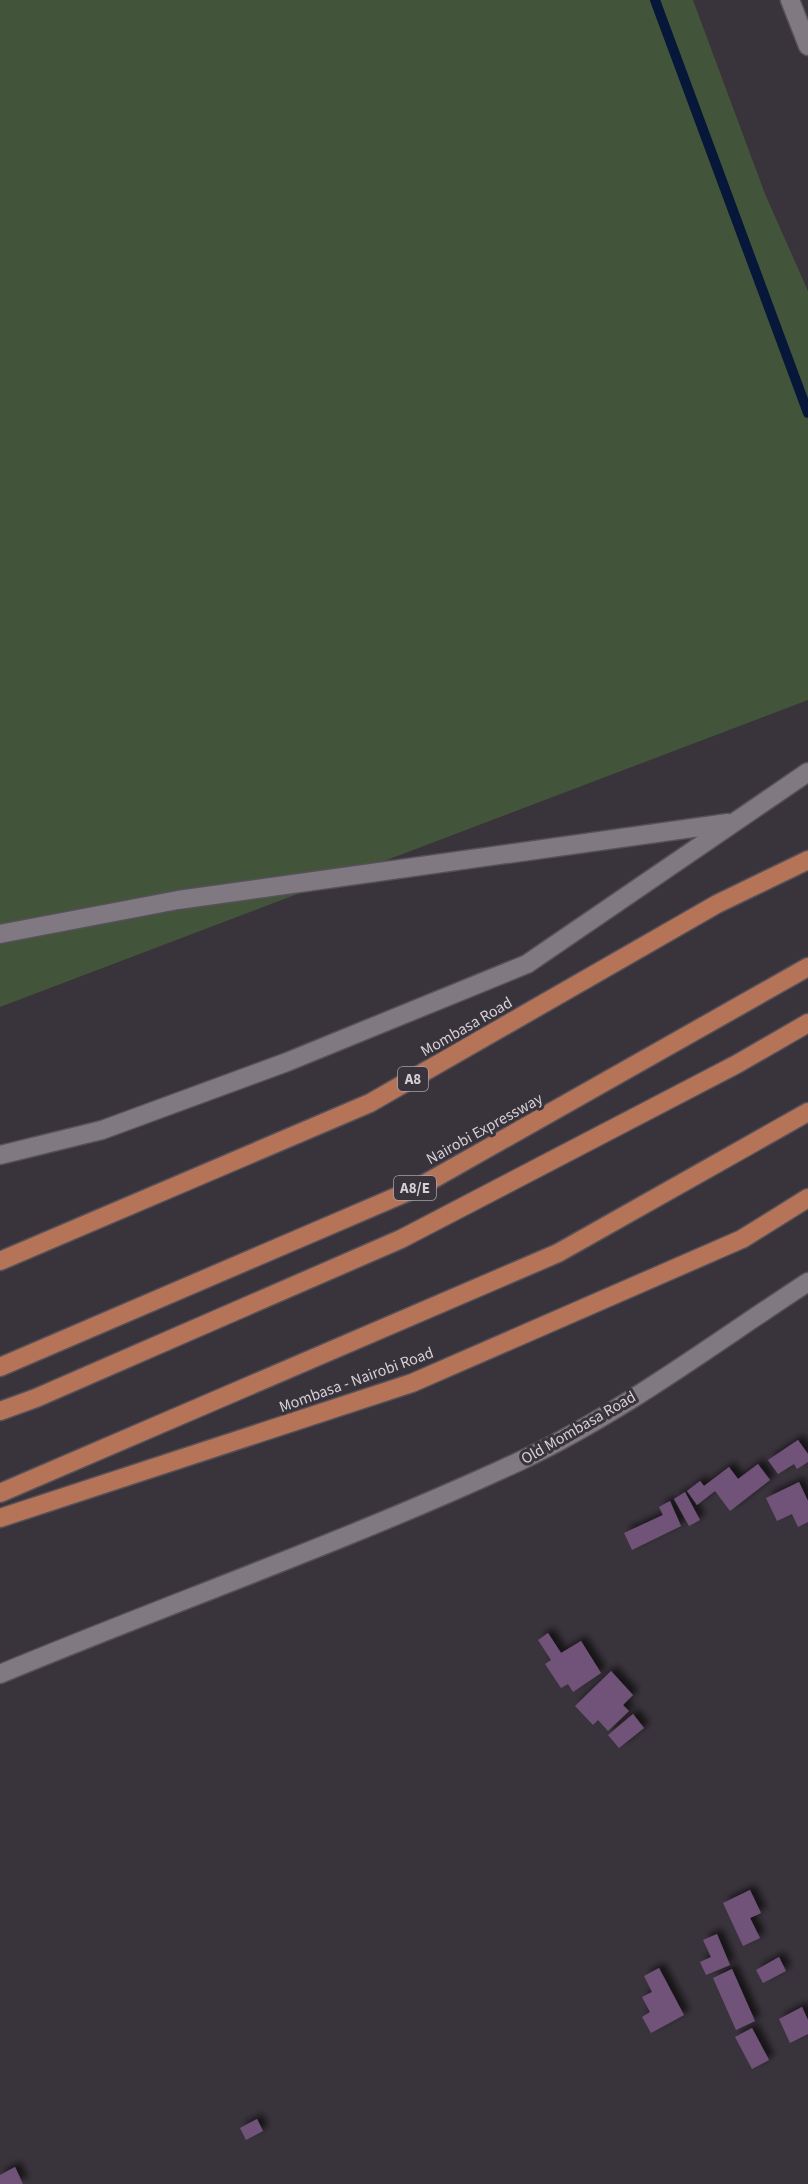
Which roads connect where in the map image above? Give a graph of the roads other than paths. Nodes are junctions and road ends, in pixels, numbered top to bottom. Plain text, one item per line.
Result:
1 (790, 0) edge
2 (808, 46) edge
3 (808, 772) edge
4 (734, 822) junction
5 (808, 860) edge
6 (0, 933) edge
7 (808, 968) edge
8 (808, 1023) edge
9 (808, 1112) edge
10 (0, 1155) edge
11 (808, 1198) edge
12 (0, 1261) edge
13 (808, 1282) edge
14 (0, 1367) edge
15 (0, 1411) edge
16 (0, 1493) edge
17 (0, 1518) edge
18 (0, 1674) edge

1 - 2 street
3 - 4 street
4 - 6 street
4 - 10 street
5 - 12 highway, Mombasa Road / A8
7 - 14 highway, Nairobi Expressway / A8/E
8 - 15 highway, A8/E
9 - 16 highway
11 - 17 highway, Mombasa - Nairobi Road
13 - 18 street, Old Mombasa Road

